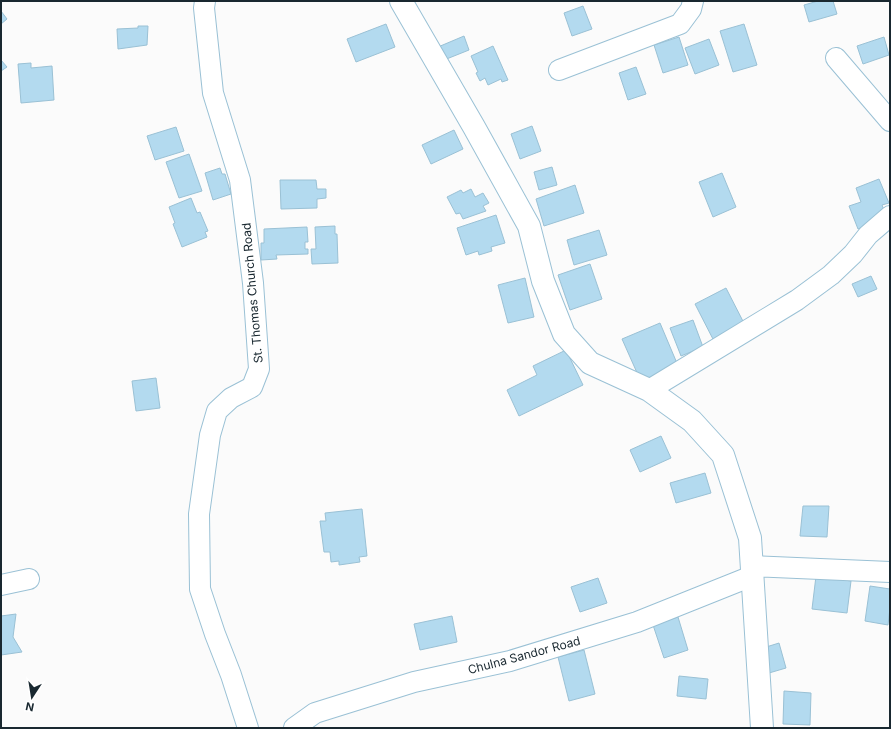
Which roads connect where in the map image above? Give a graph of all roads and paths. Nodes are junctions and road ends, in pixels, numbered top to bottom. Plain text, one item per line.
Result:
1 (205, 1) edge
2 (401, 1) edge
3 (693, 1) edge
4 (836, 58) dead end
5 (559, 70) dead end
6 (890, 121) edge
7 (890, 216) edge
8 (649, 390) junction
9 (752, 571) junction
10 (890, 572) edge
11 (29, 579) dead end
12 (1, 585) edge
13 (248, 728) edge
14 (294, 728) edge
15 (762, 728) edge

1 - 13 street, St. Thomas Church Road
2 - 8 main road
3 - 5 street
4 - 6 street
7 - 8 street
8 - 9 main road
9 - 10 street
9 - 14 street, Chulna Sandor Road
9 - 15 main road
11 - 12 street

